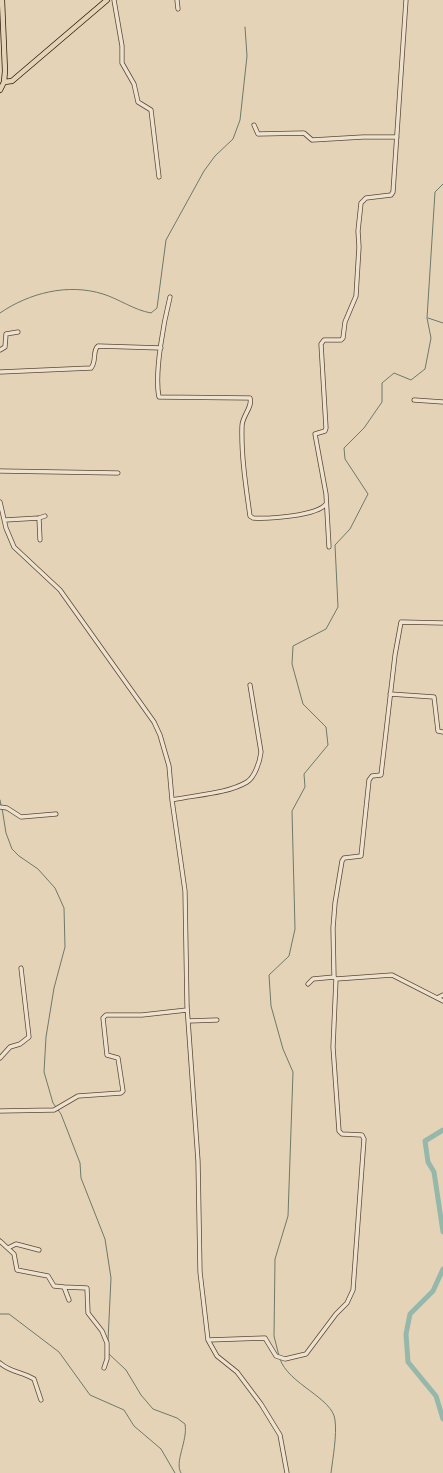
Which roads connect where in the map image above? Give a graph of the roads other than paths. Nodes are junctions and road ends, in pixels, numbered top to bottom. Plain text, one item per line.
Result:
1 (2, 0) edge
2 (107, 0) edge
3 (114, 0) edge
4 (177, 0) edge
5 (406, 0) edge
6 (178, 9) dead end
7 (4, 82) junction
8 (0, 90) edge
9 (254, 125) dead end
10 (397, 137) junction
11 (159, 177) dead end
12 (170, 297) dead end
13 (18, 332) dead end
14 (161, 348) junction
15 (0, 350) edge
16 (0, 372) edge
17 (414, 400) dead end
18 (443, 402) edge
19 (0, 471) edge
20 (118, 473) dead end
21 (0, 502) edge
22 (326, 504) junction
23 (45, 516) dead end
24 (39, 518) junction
25 (5, 520) junction
26 (40, 540) dead end
27 (329, 547) dead end
28 (443, 623) edge
29 (250, 685) dead end
30 (390, 694) junction
31 (443, 732) edge
32 (172, 800) junction
33 (0, 808) edge
34 (56, 814) dead end
35 (21, 968) dead end
36 (335, 978) junction
37 (308, 984) dead end
38 (443, 995) edge
39 (437, 998) junction
40 (443, 1001) edge
41 (187, 1010) junction
42 (217, 1020) dead end
43 (188, 1021) junction
44 (0, 1058) edge
45 (0, 1111) edge
46 (0, 1240) edge
47 (8, 1248) junction
48 (39, 1250) dead end
49 (64, 1287) junction
50 (69, 1300) dead end
51 (208, 1340) junction
52 (0, 1363) edge
53 (104, 1368) dead end
54 (40, 1400) dead end
55 (287, 1473) edge

1 - 7 main road
2 - 7 main road
3 - 11 street
4 - 6 street
5 - 10 street
7 - 8 main road
9 - 10 street
10 - 22 street
12 - 14 street
13 - 15 street
14 - 16 street
14 - 22 street
17 - 18 street
19 - 20 street
21 - 25 street
22 - 27 street
23 - 24 street
24 - 25 street
24 - 26 street
25 - 32 street
28 - 30 street
29 - 32 street
30 - 31 street
30 - 36 street
32 - 41 street
33 - 34 street
35 - 44 street
36 - 37 street
36 - 39 street
36 - 51 street
38 - 39 street
39 - 40 street
41 - 43 street
41 - 45 street
42 - 43 street
43 - 51 street
46 - 47 street
47 - 48 street
47 - 49 street
49 - 50 street
49 - 53 street
51 - 55 street
52 - 54 street

